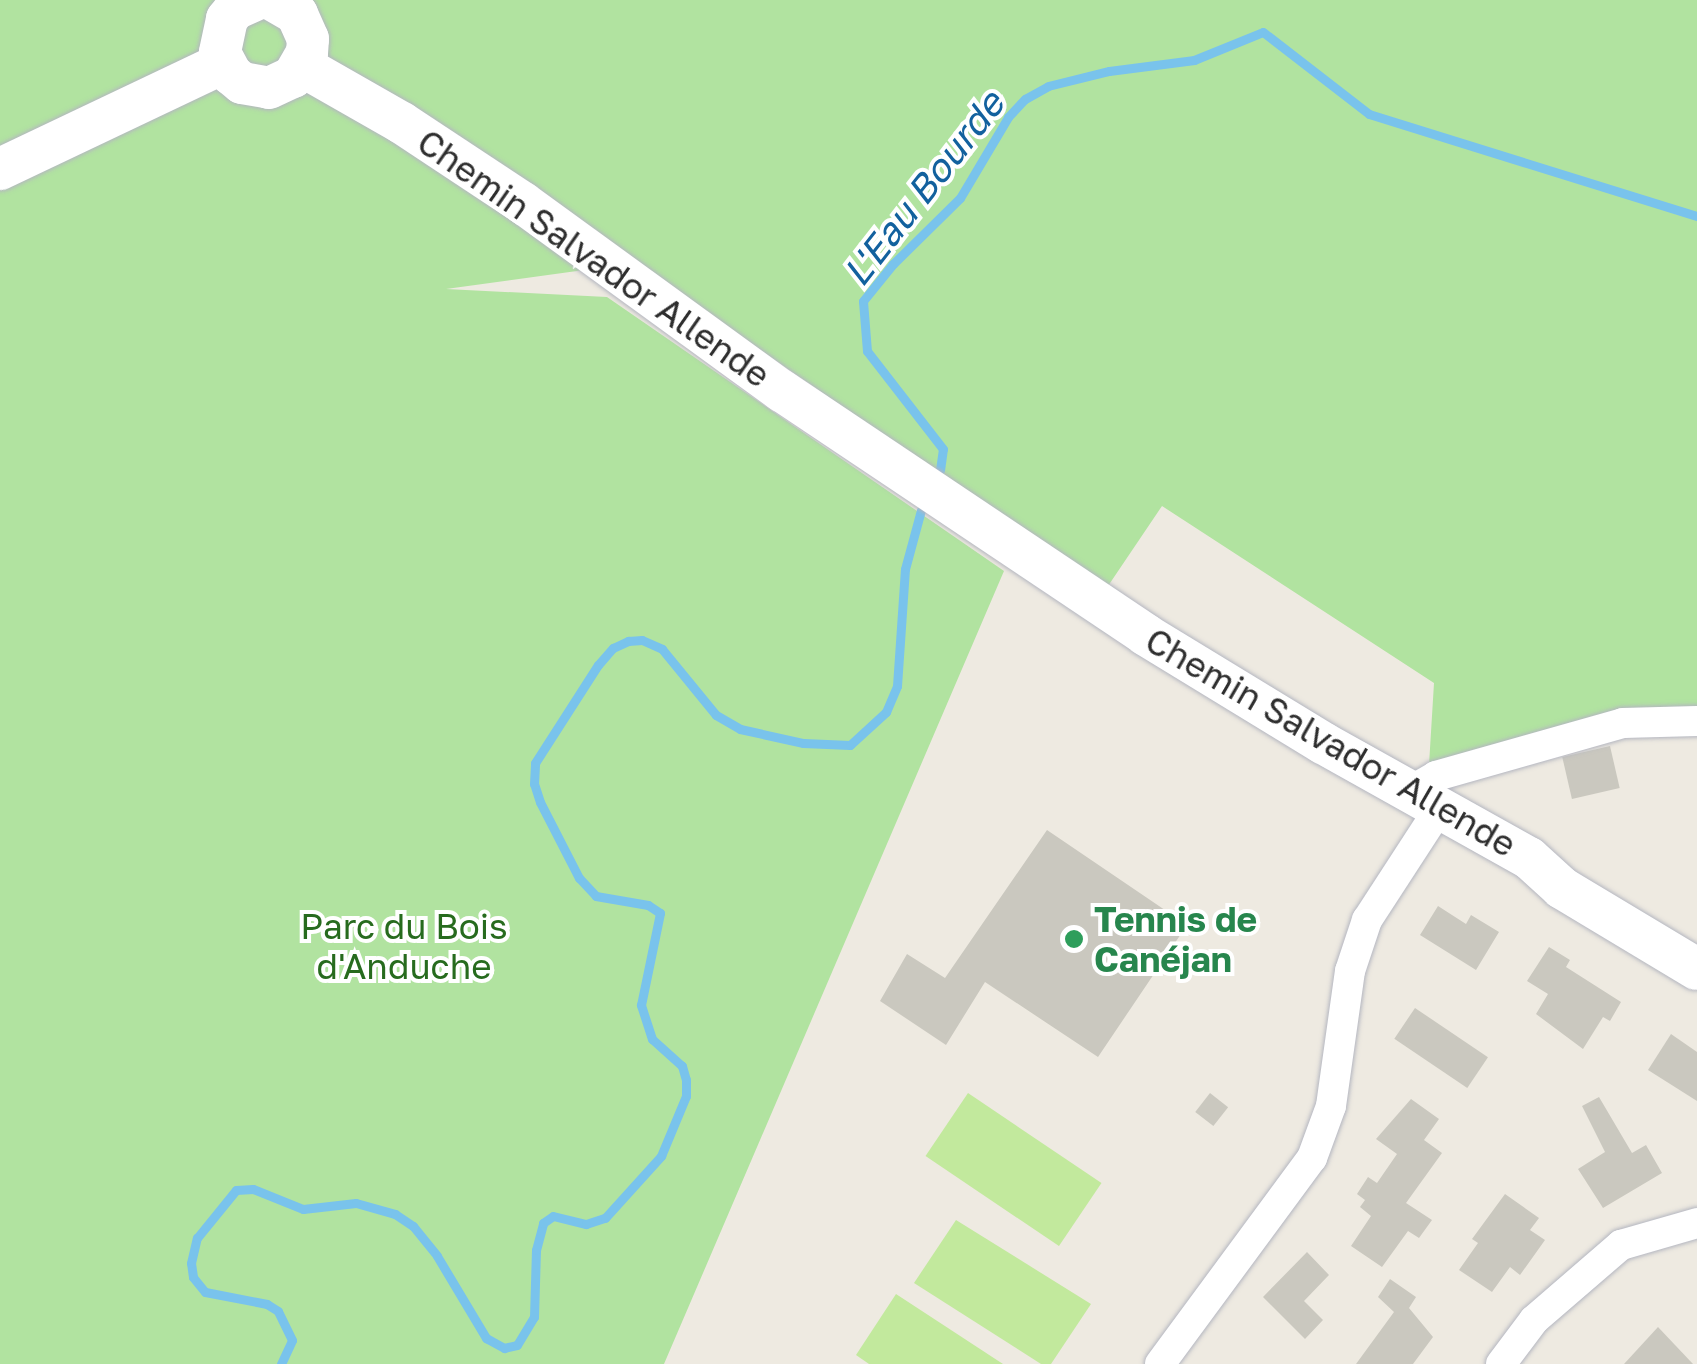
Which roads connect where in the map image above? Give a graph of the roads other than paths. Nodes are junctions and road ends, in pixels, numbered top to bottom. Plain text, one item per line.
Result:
1 (255, 1) edge
2 (223, 63) junction
3 (302, 66) junction
4 (0, 169) edge
5 (1697, 720) edge
6 (1427, 798) junction
7 (1697, 969) edge
8 (1697, 1223) edge
9 (1160, 1364) edge
10 (1501, 1364) edge

1 - 2 street
1 - 3 street
2 - 3 street
2 - 4 street
3 - 6 street, Chemin Salvador Allende
5 - 6 street
6 - 7 street, Chemin Salvador Allende
6 - 9 street
8 - 10 street

